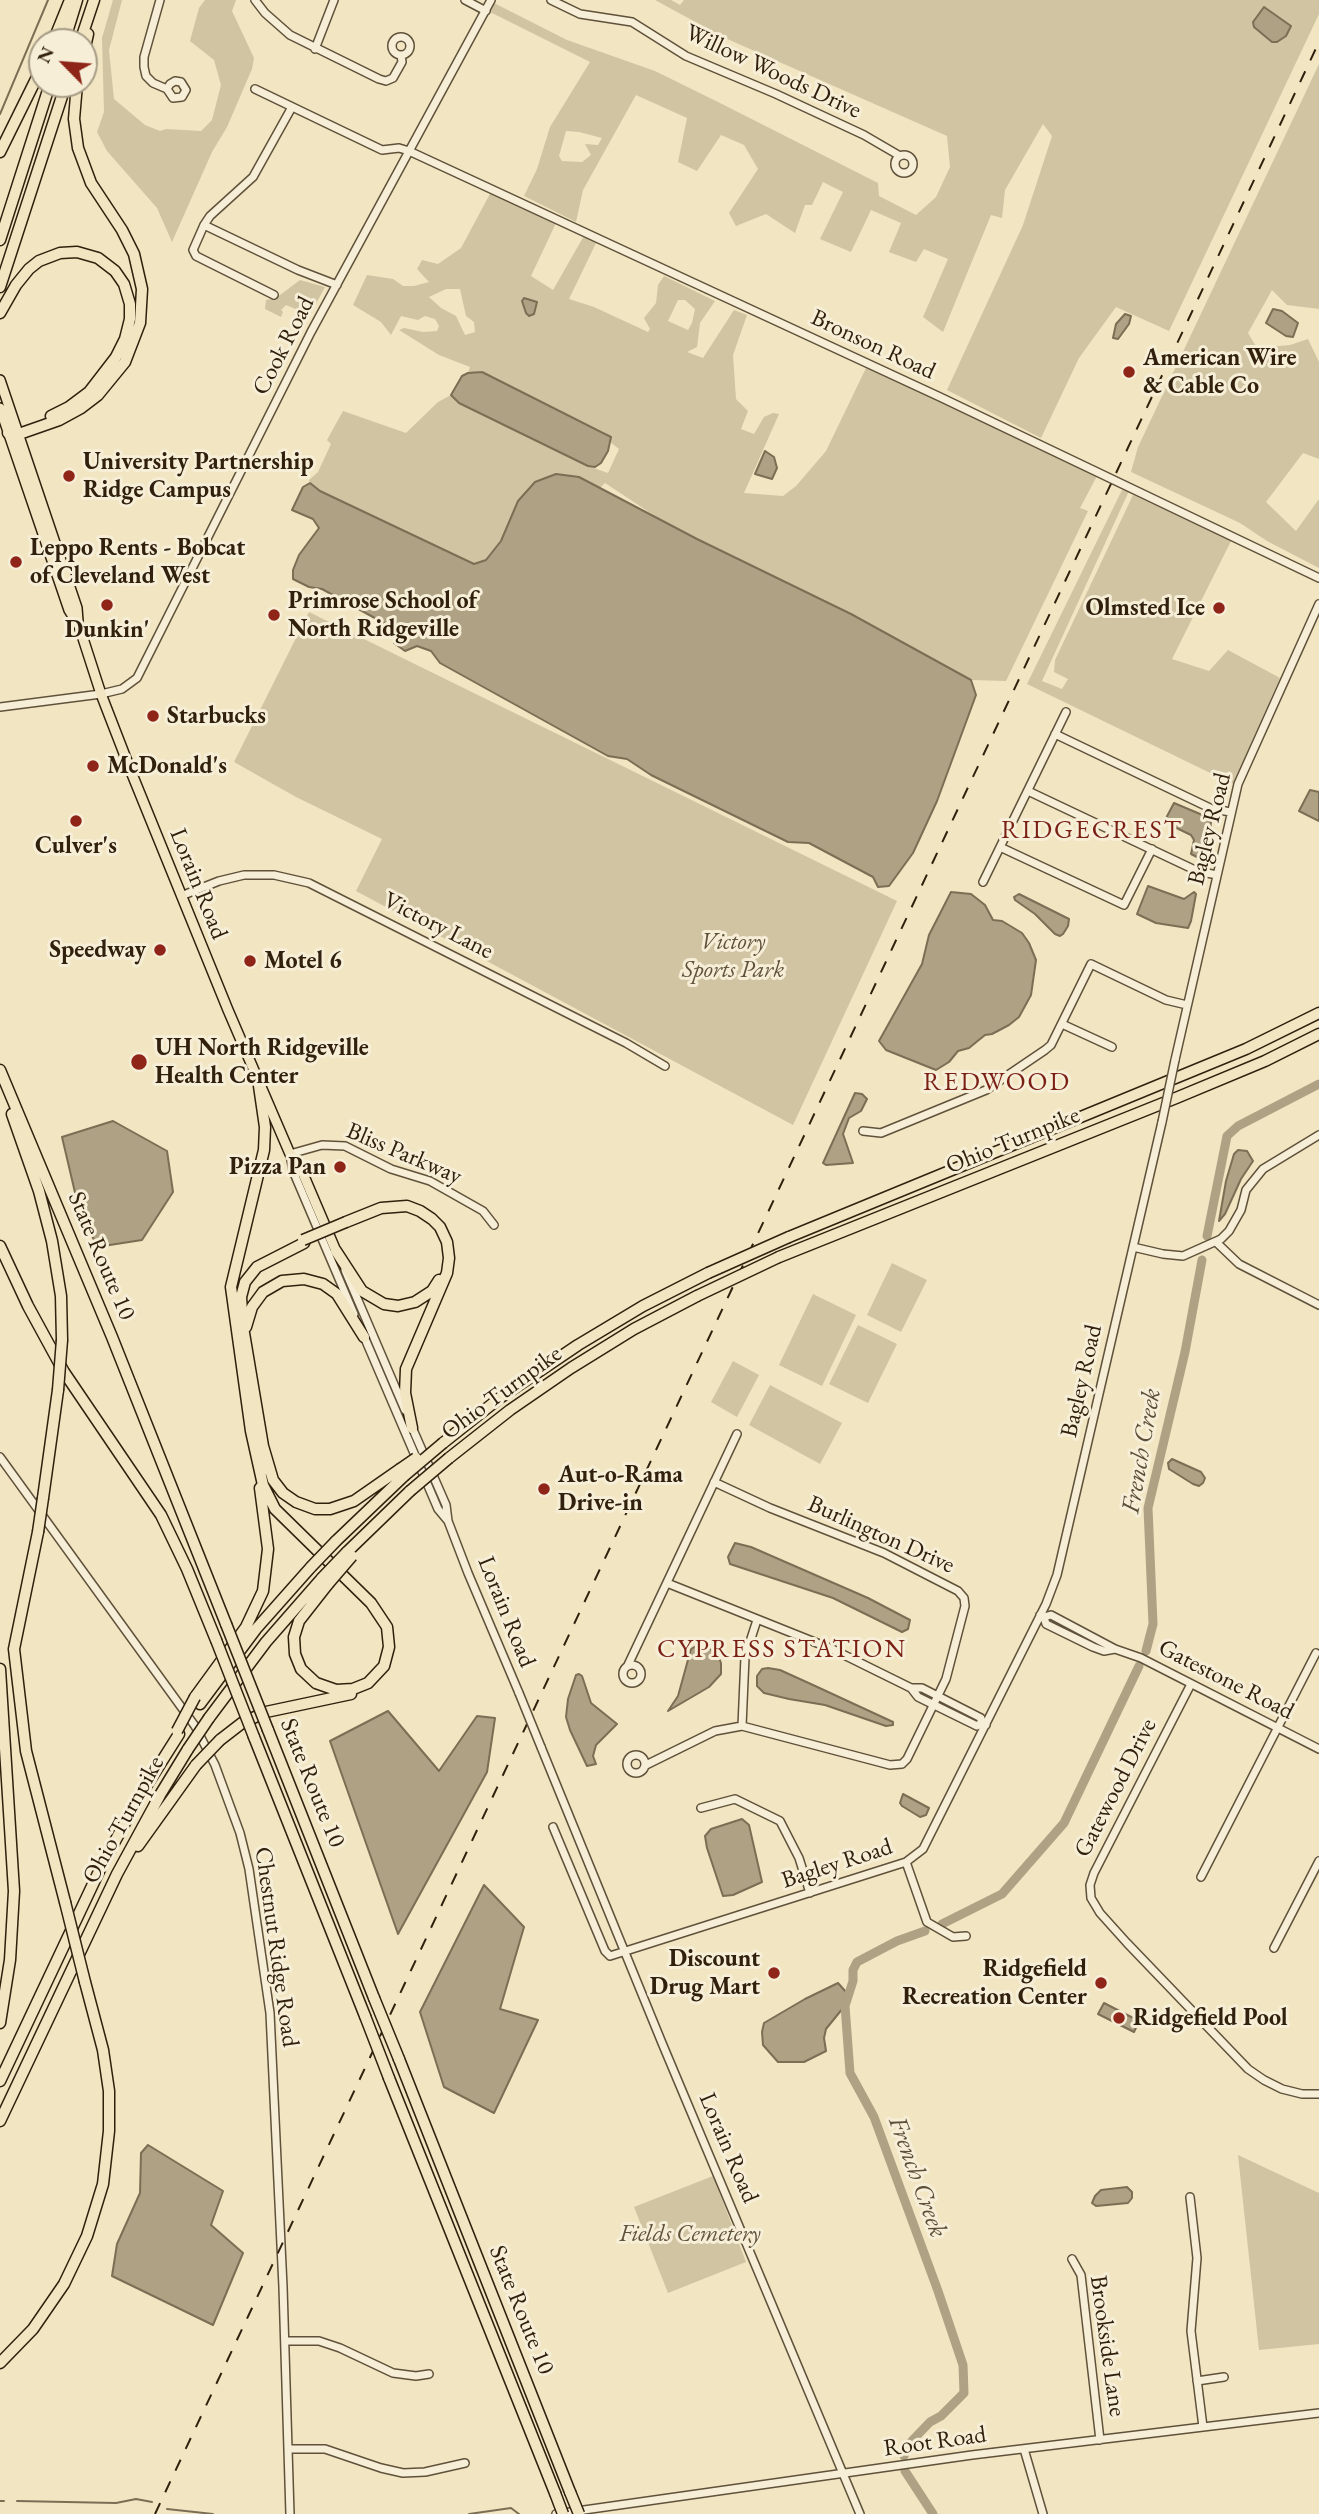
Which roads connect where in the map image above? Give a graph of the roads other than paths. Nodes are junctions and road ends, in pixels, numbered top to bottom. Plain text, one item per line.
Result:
1 (70, 0) edge
2 (77, 0) edge
3 (94, 0) edge
4 (160, 0) edge
5 (255, 0) edge
6 (334, 0) edge
7 (465, 0) edge
8 (491, 0) edge
9 (551, 0) edge
10 (485, 11) junction
11 (86, 23) junction
12 (59, 28) edge
13 (68, 28) edge
14 (84, 28) edge
15 (87, 28) edge
16 (315, 49) junction
17 (401, 55) dead end
18 (167, 89) dead end
19 (255, 89) dead end
20 (28, 95) edge
21 (46, 98) edge
22 (61, 98) edge
23 (75, 98) edge
24 (292, 107) junction
25 (409, 150) junction
26 (0, 152) edge
27 (900, 156) dead end
28 (204, 225) junction
29 (0, 240) edge
30 (337, 285) junction
31 (0, 287) edge
32 (274, 295) dead end
33 (0, 313) edge
34 (0, 380) edge
35 (0, 408) edge
36 (14, 431) junction
37 (1319, 578) edge
38 (1319, 604) edge
39 (101, 694) junction
40 (0, 706) edge
41 (1066, 712) dead end
42 (1055, 734) junction
43 (1028, 791) junction
44 (1231, 812) junction
45 (1000, 848) junction
46 (1152, 849) junction
47 (1217, 875) junction
48 (983, 883) dead end
49 (181, 895) junction
50 (1187, 1005) junction
51 (1319, 1013) edge
52 (1062, 1024) junction
53 (1319, 1034) edge
54 (1112, 1047) dead end
55 (666, 1066) dead end
56 (0, 1070) edge
57 (0, 1079) edge
58 (258, 1079) junction
59 (863, 1131) dead end
60 (1319, 1135) edge
61 (290, 1154) junction
62 (346, 1223) junction
63 (494, 1225) dead end
64 (303, 1241) junction
65 (1216, 1242) junction
66 (0, 1246) edge
67 (1133, 1247) junction
68 (336, 1251) junction
69 (1319, 1304) edge
70 (236, 1321) junction
71 (364, 1338) junction
72 (247, 1349) junction
73 (404, 1408) junction
74 (396, 1412) junction
75 (412, 1428) junction
76 (737, 1434) dead end
77 (263, 1446) junction
78 (256, 1456) junction
79 (0, 1457) edge
80 (402, 1473) junction
81 (714, 1482) junction
82 (448, 1521) junction
83 (325, 1581) junction
84 (667, 1583) junction
85 (1042, 1616) junction
86 (757, 1620) junction
87 (1316, 1653) dead end
88 (628, 1665) dead end
89 (0, 1669) edge
90 (1191, 1684) junction
91 (911, 1688) junction
92 (938, 1696) junction
93 (198, 1701) junction
94 (934, 1704) junction
95 (983, 1724) junction
96 (741, 1726) junction
97 (1278, 1728) junction
98 (1319, 1749) edge
99 (646, 1765) dead end
100 (701, 1808) dead end
101 (553, 1827) dead end
102 (1319, 1861) edge
103 (906, 1863) junction
104 (117, 1874) junction
105 (1201, 1877) dead end
106 (810, 1893) junction
107 (966, 1936) dead end
108 (1274, 1948) dead end
109 (626, 1951) junction
110 (0, 2023) edge
111 (0, 2081) edge
112 (1319, 2094) edge
113 (0, 2121) edge
114 (1190, 2197) dead end
115 (1072, 2259) dead end
116 (285, 2341) junction
117 (0, 2362) edge
118 (429, 2374) dead end
119 (1224, 2377) dead end
120 (1197, 2381) junction
121 (1319, 2413) edge
122 (1203, 2427) junction
123 (1100, 2440) junction
124 (288, 2449) junction
125 (1024, 2449) junction
126 (465, 2463) dead end
127 (845, 2474) junction
128 (290, 2514) edge
129 (556, 2514) edge
130 (563, 2514) edge
131 (579, 2514) edge
132 (860, 2514) edge
133 (1043, 2514) edge

1 - 12 highway
2 - 13 highway
3 - 11 highway
4 - 18 street
5 - 16 street
6 - 16 street
7 - 10 street
8 - 10 street, Cook Road
9 - 27 street, Willow Woods Drive
10 - 25 street, Cook Road
11 - 14 highway
11 - 15 highway
16 - 17 street
19 - 24 street, Bronson Road
20 - 26 highway
21 - 29 highway
22 - 31 highway
23 - 36 highway
24 - 25 street, Bronson Road
24 - 28 street
25 - 30 street, Cook Road
25 - 37 street, Bronson Road
28 - 30 street
28 - 32 street
30 - 39 street, Cook Road
33 - 36 highway
34 - 36 main road, Lorain Road
35 - 36 main road, Lorain Road
36 - 39 main road, Lorain Road
38 - 44 street, Bagley Road
39 - 40 street, Cook Road
39 - 49 main road, Lorain Road
41 - 42 street
42 - 43 street
42 - 44 street
43 - 45 street
43 - 46 street
44 - 47 street, Bagley Road
45 - 46 street
45 - 48 street
46 - 47 street
47 - 50 street, Bagley Road
49 - 55 street, Victory Lane
49 - 58 main road, Lorain Road
50 - 52 street
50 - 67 street, Bagley Road, bridge
51 - 80 highway, Ohio Turnpike, bridge
52 - 54 street
52 - 59 street
53 - 83 highway, Ohio Turnpike, bridge
56 - 131 highway, State Route 10, bridge
57 - 117 highway, bridge
58 - 61 main road, Lorain Road
58 - 70 highway
60 - 65 street
61 - 63 street, Bliss Parkway
61 - 68 main road, Lorain Road
61 - 71 street, Lorain Road
62 - 64 highway, bridge
62 - 68 highway
62 - 75 highway
64 - 70 highway
64 - 72 highway
65 - 67 street
65 - 69 street
66 - 130 highway, State Route 10, bridge
67 - 85 street, Bagley Road
68 - 73 street, Lorain Road
70 - 78 highway
71 - 72 highway
71 - 74 street, Lorain Road
72 - 77 highway
73 - 74 street
73 - 75 street, Lorain Road
74 - 82 street, Lorain Road
75 - 82 street, Lorain Road
76 - 81 street
77 - 80 highway
77 - 104 highway, bridge
78 - 83 highway
78 - 93 highway
79 - 116 street, Chestnut Ridge Road
80 - 93 highway, Ohio Turnpike, bridge
81 - 84 street
81 - 92 street, Burlington Drive
82 - 109 street, Lorain Road, bridge
83 - 104 highway, Ohio Turnpike, bridge
84 - 86 street
84 - 88 street
85 - 90 street, Gatestone Road
85 - 95 street, Bagley Road
86 - 91 street
86 - 96 street
87 - 97 street
89 - 110 highway
90 - 97 street, Gatestone Road
90 - 112 street, Gatewood Drive
91 - 92 street
91 - 94 street
92 - 94 street, Burlington Drive
92 - 95 street
93 - 111 highway, Ohio Turnpike
94 - 95 street
94 - 96 street, Burlington Drive
95 - 103 street, Bagley Road
96 - 99 street
97 - 98 street, Gatestone Road
97 - 105 street
100 - 106 street
101 - 109 street
102 - 108 street
103 - 106 street, Bagley Road
103 - 107 street
104 - 113 highway, Ohio Turnpike
106 - 109 street, Bagley Road
109 - 127 street, Lorain Road
114 - 120 street
115 - 123 street, Brookside Lane
116 - 118 street
116 - 124 street, Chestnut Ridge Road
119 - 120 street
120 - 122 street
121 - 122 street, Root Road
122 - 123 street, Root Road
123 - 125 street, Root Road
124 - 126 street
124 - 128 street, Chestnut Ridge Road
125 - 127 street, Root Road
125 - 133 street
127 - 129 street, Root Road
127 - 132 street, Lorain Road

